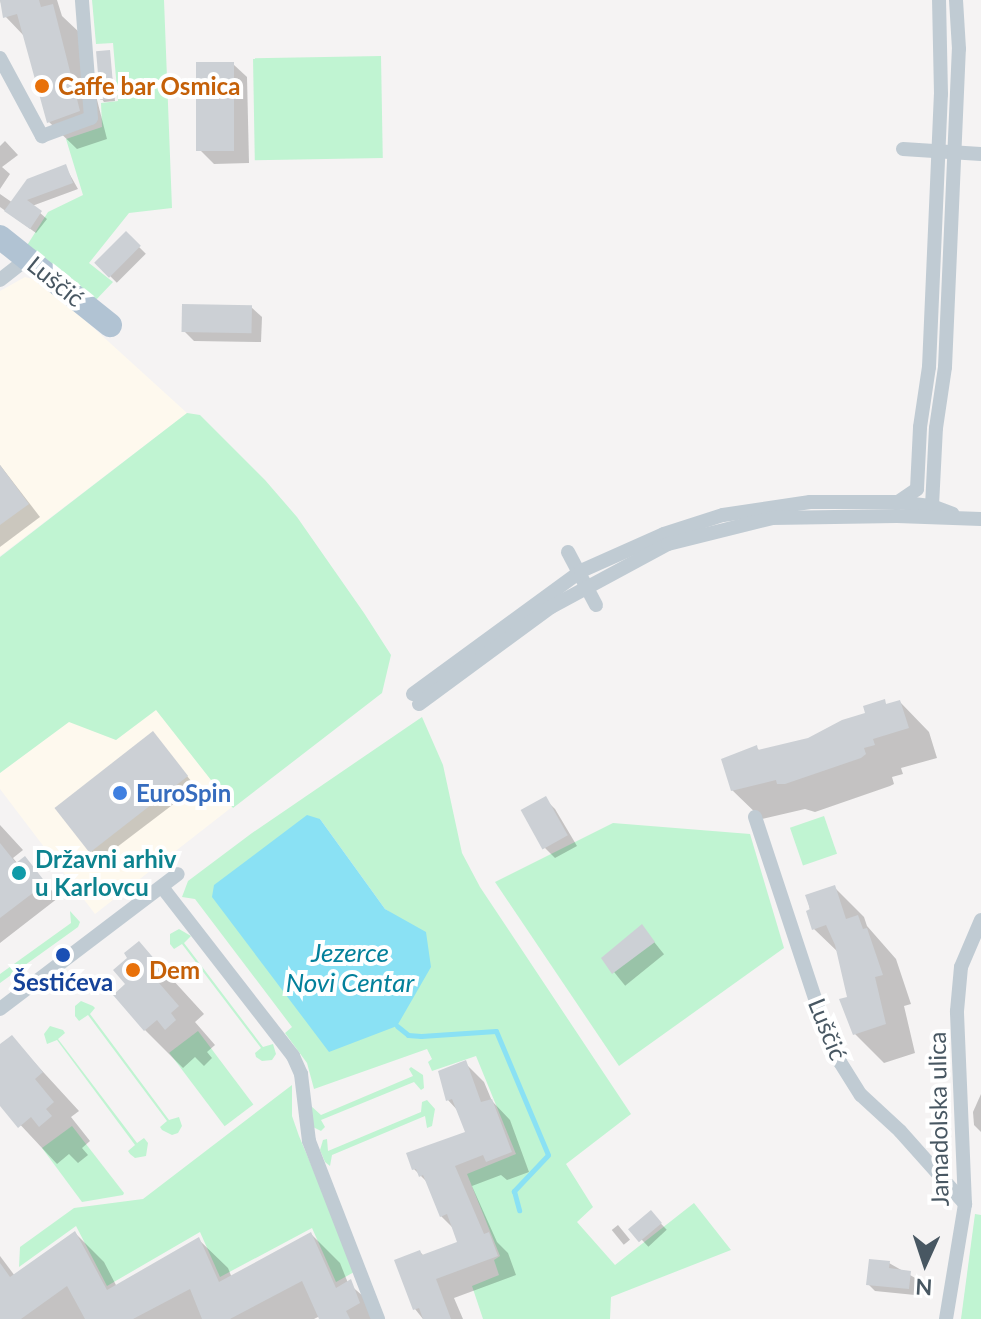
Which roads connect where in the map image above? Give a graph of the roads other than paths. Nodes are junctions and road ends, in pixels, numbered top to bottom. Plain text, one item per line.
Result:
1 (82, 0) edge
2 (939, 0) edge
3 (956, 0) edge
4 (0, 58) edge
5 (903, 149) dead end
6 (937, 151) junction
7 (954, 152) junction
8 (981, 154) edge
9 (0, 237) edge
10 (28, 258) junction
11 (0, 280) edge
12 (110, 325) dead end
13 (917, 489) junction
14 (898, 502) junction
15 (932, 506) junction
16 (916, 517) junction
17 (965, 518) junction
18 (981, 519) edge
19 (568, 552) dead end
20 (584, 578) junction
21 (596, 605) dead end
22 (416, 699) dead end
23 (755, 817) dead end
24 (178, 874) dead end
25 (162, 887) junction
26 (981, 920) edge
27 (0, 1009) edge
28 (965, 1204) junction
29 (378, 1319) edge
30 (946, 1319) edge

1 - 4 street
2 - 6 street
3 - 7 street
5 - 6 street
6 - 7 street
6 - 13 street
7 - 8 street
7 - 15 street
9 - 10 main road, Luščić
10 - 11 street
10 - 12 main road, Luščić
13 - 14 street
13 - 15 street
14 - 15 street
14 - 20 street
15 - 16 street
15 - 17 street
16 - 17 street
16 - 20 street
17 - 18 street
19 - 20 street
20 - 21 street
20 - 22 street
23 - 28 street, Luščić
24 - 25 street
25 - 27 street
25 - 29 street
26 - 28 street, Jamadolska ulica
28 - 30 street, Jamadolska ulica

